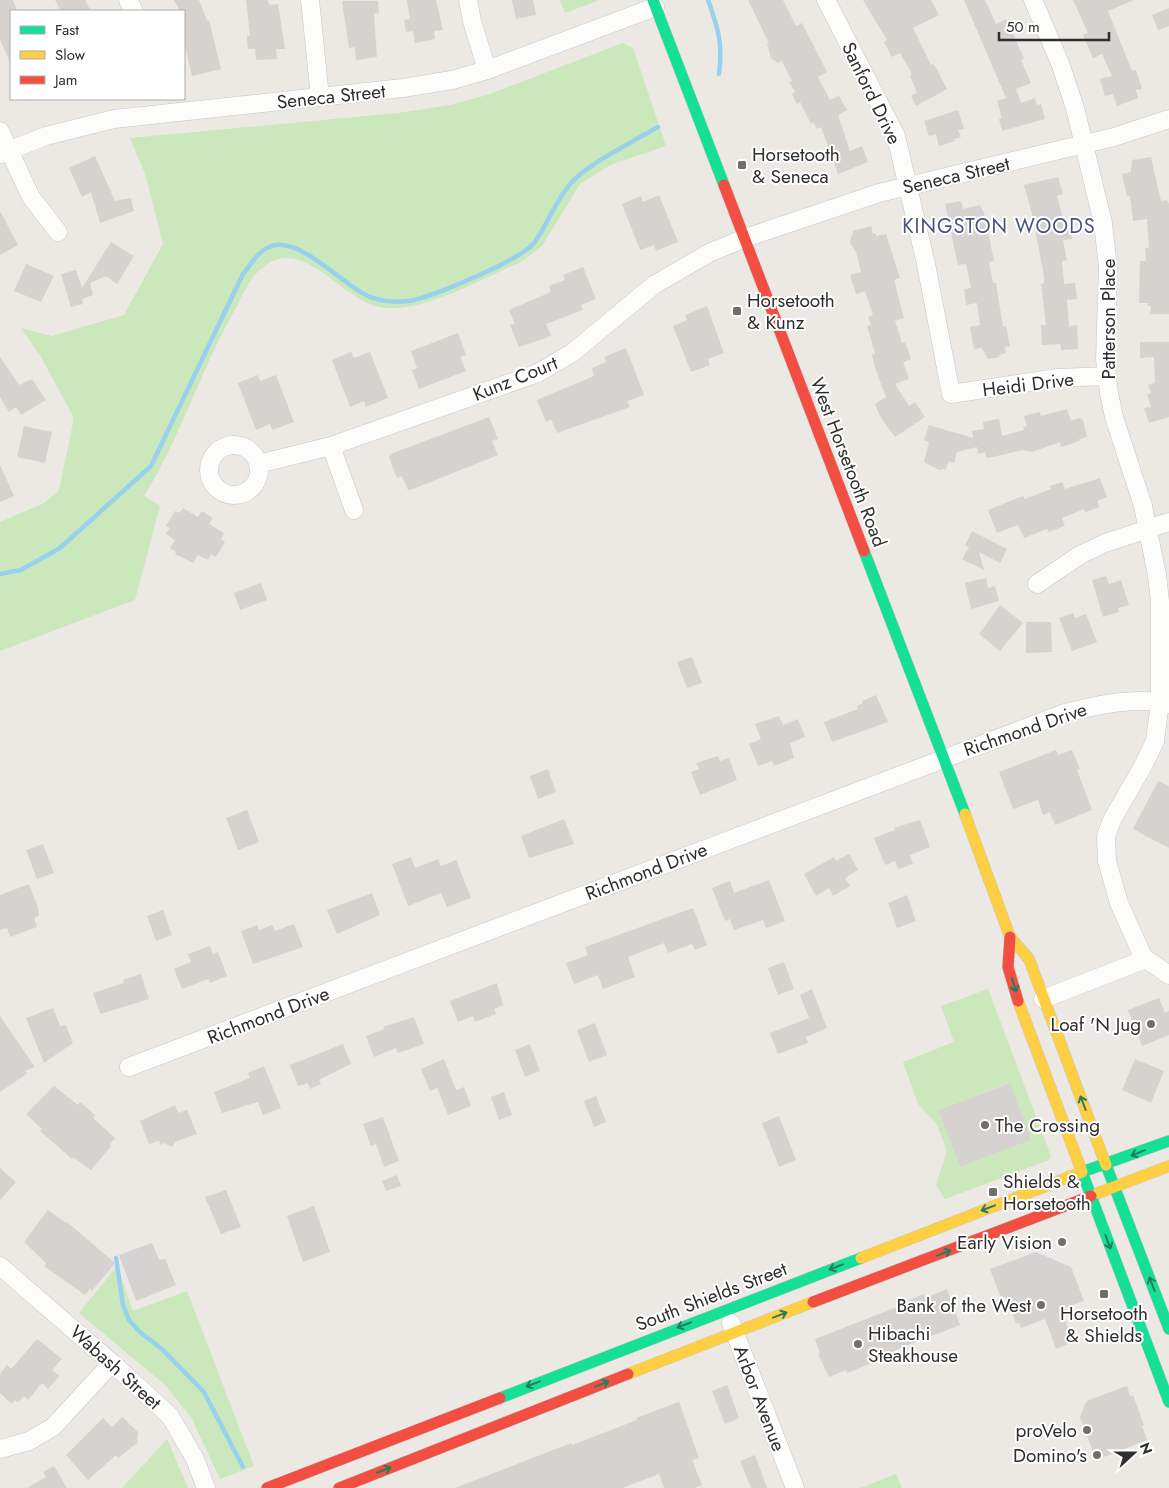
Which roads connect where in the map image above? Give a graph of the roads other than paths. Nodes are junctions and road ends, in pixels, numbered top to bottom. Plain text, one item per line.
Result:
1 (310, 0) edge
2 (468, 0) edge
3 (826, 0) edge
4 (1033, 0) edge
5 (654, 4) edge
6 (487, 70) junction
7 (320, 97) junction
8 (160, 106) edge
9 (1169, 119) edge
10 (0, 131) edge
11 (1084, 145) junction
12 (4, 152) edge
13 (907, 186) junction
14 (58, 232) dead end
15 (745, 238) junction
16 (1106, 376) junction
17 (951, 394) joint
18 (331, 446) junction
19 (258, 464) dead end
20 (354, 510) dead end
21 (1169, 522) edge
22 (1149, 529) junction
23 (1037, 584) dead end
24 (1164, 703) edge
25 (942, 758) junction
26 (1010, 937) junction
27 (1146, 959) junction
28 (1169, 975) edge
29 (1043, 999) junction
30 (129, 1067) dead end
31 (1169, 1141) edge
32 (1106, 1164) junction
33 (1169, 1166) edge
34 (1082, 1172) junction
35 (1115, 1186) junction
36 (1091, 1196) junction
37 (0, 1266) edge
38 (725, 1309) junction
39 (1169, 1330) edge
40 (735, 1332) junction
41 (112, 1363) junction
42 (1169, 1402) edge
43 (0, 1448) edge
44 (206, 1488) edge
45 (267, 1488) edge
46 (339, 1488) edge
47 (795, 1488) edge

1 - 7 street
2 - 6 street
3 - 13 street, Sanford Drive
4 - 11 street, Patterson Place
5 - 6 street, Seneca Street
5 - 15 main road, West Horsetooth Road
6 - 7 street, Seneca Street
7 - 8 street, Seneca Street
8 - 12 street, Seneca Street
9 - 11 street, Seneca Street
10 - 12 street
11 - 13 street, Seneca Street
11 - 16 street, Patterson Place
12 - 14 street
13 - 15 street, Seneca Street
13 - 17 street, Sanford Drive
15 - 18 street, Kunz Court
15 - 25 main road, West Horsetooth Road
16 - 17 street, Heidi Drive
16 - 22 street, Patterson Place
18 - 19 street, Kunz Court
18 - 20 street
21 - 22 street
22 - 23 street
22 - 24 street, Patterson Place
24 - 25 street, Richmond Drive
24 - 27 street, Patterson Place
25 - 26 main road, West Horsetooth Road
25 - 30 street, Richmond Drive
26 - 29 main road, West Horsetooth Road
26 -> 34 main road, West Horsetooth Road
27 - 28 street
27 - 29 street
32 -> 29 main road, West Horsetooth Road
31 -> 32 main road, South Shields Street
32 - 34 main road, South Shields Street
32 - 35 main road, West Horsetooth Road
33 - 35 main road
34 - 36 main road, West Horsetooth Road
34 -> 38 main road, South Shields Street
35 - 36 main road
39 -> 35 main road, West Horsetooth Road
40 -> 36 main road
36 -> 42 main road, West Horsetooth Road
37 - 41 street, Wabash Street
38 - 40 street, Arbor Avenue
38 -> 45 main road, South Shields Street
46 -> 40 main road
40 - 47 street, Arbor Avenue
41 - 43 street
41 - 44 street, Wabash Street

